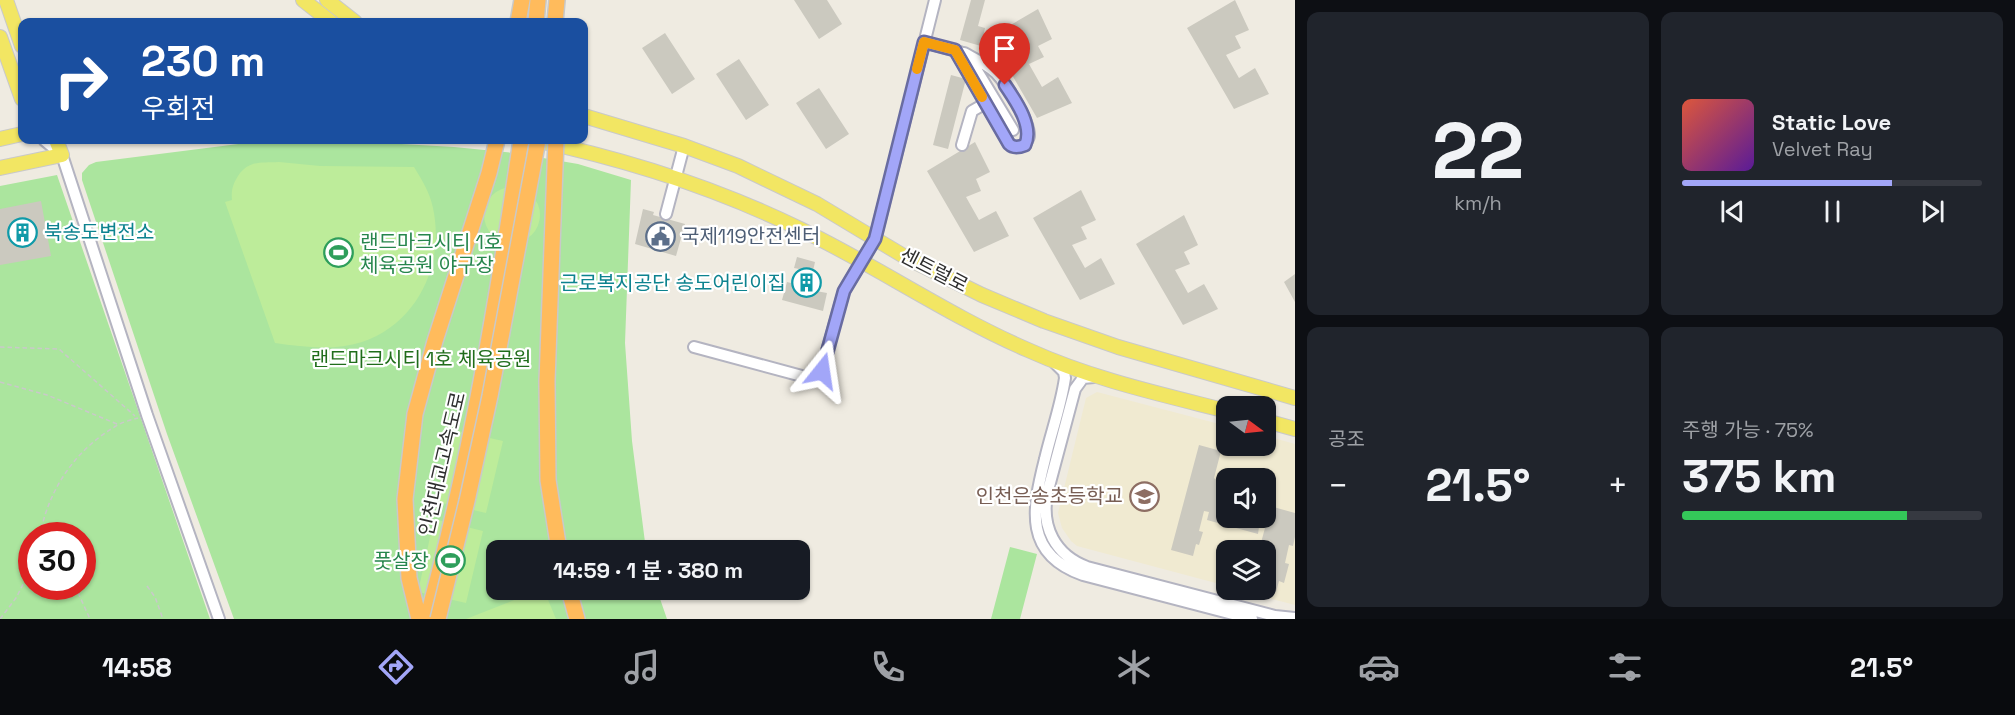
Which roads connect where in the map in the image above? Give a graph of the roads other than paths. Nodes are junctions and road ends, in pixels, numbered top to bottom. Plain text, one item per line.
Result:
1 (6, 0) edge
2 (303, 0) edge
3 (327, 0) edge
4 (522, 0) edge
5 (538, 0) edge
6 (557, 0) edge
7 (562, 0) edge
8 (934, 0) edge
9 (326, 18) edge
10 (350, 18) edge
11 (519, 18) edge
12 (536, 18) edge
13 (555, 18) edge
14 (561, 18) edge
15 (18, 34) edge
16 (0, 37) edge
17 (924, 42) junction
18 (959, 52) junction
19 (18, 88) edge
20 (986, 103) junction
21 (588, 117) edge
22 (1013, 130) dead end
23 (18, 135) edge
24 (0, 139) edge
25 (49, 144) edge
26 (58, 144) edge
27 (496, 144) edge
28 (520, 144) edge
29 (535, 144) edge
30 (554, 144) edge
31 (556, 144) edge
32 (962, 145) dead end
33 (684, 146) junction
34 (62, 155) junction
35 (0, 168) edge
36 (675, 178) junction
37 (666, 214) dead end
38 (875, 239) junction
39 (861, 262) junction
40 (694, 347) dead end
41 (1049, 358) junction
42 (1096, 377) junction
43 (1068, 392) junction
44 (1295, 398) edge
45 (1216, 408) edge
46 (1276, 424) edge
47 (1295, 429) edge
48 (557, 540) edge
49 (572, 600) edge
50 (1295, 618) edge
51 (219, 619) edge
52 (419, 619) edge
53 (427, 619) edge
54 (438, 619) edge
55 (577, 619) edge
56 (1252, 619) edge

1 - 15 main road
2 - 9 main road
3 - 10 main road
4 - 11 highway
5 - 12 highway
6 - 13 highway
7 - 14 highway
8 - 17 street
16 - 19 main road
17 - 18 street
17 - 38 street
18 - 20 street
18 - 20 street
18 - 22 street
20 - 32 street
21 - 33 main road, 센트럴로
23 - 24 main road
25 - 34 street
26 - 34 main road
27 - 52 highway, 인천대교고속도로
28 - 53 highway, 인천대교고속도로
29 - 54 highway, 인천대교고속도로, bridge
30 - 36 main road, 센트럴로
31 - 48 highway, bridge
33 - 36 street
33 - 38 main road, 센트럴로
34 - 35 main road
34 - 51 street
36 - 37 street
36 - 39 main road, 센트럴로
38 - 39 street
38 - 44 main road, 센트럴로
39 - 40 street
39 - 41 main road, 센트럴로
41 - 42 main road, 센트럴로
41 - 43 street
42 - 43 street
42 - 45 main road, 센트럴로
43 - 50 street
43 - 56 street
46 - 47 main road
49 - 55 highway

